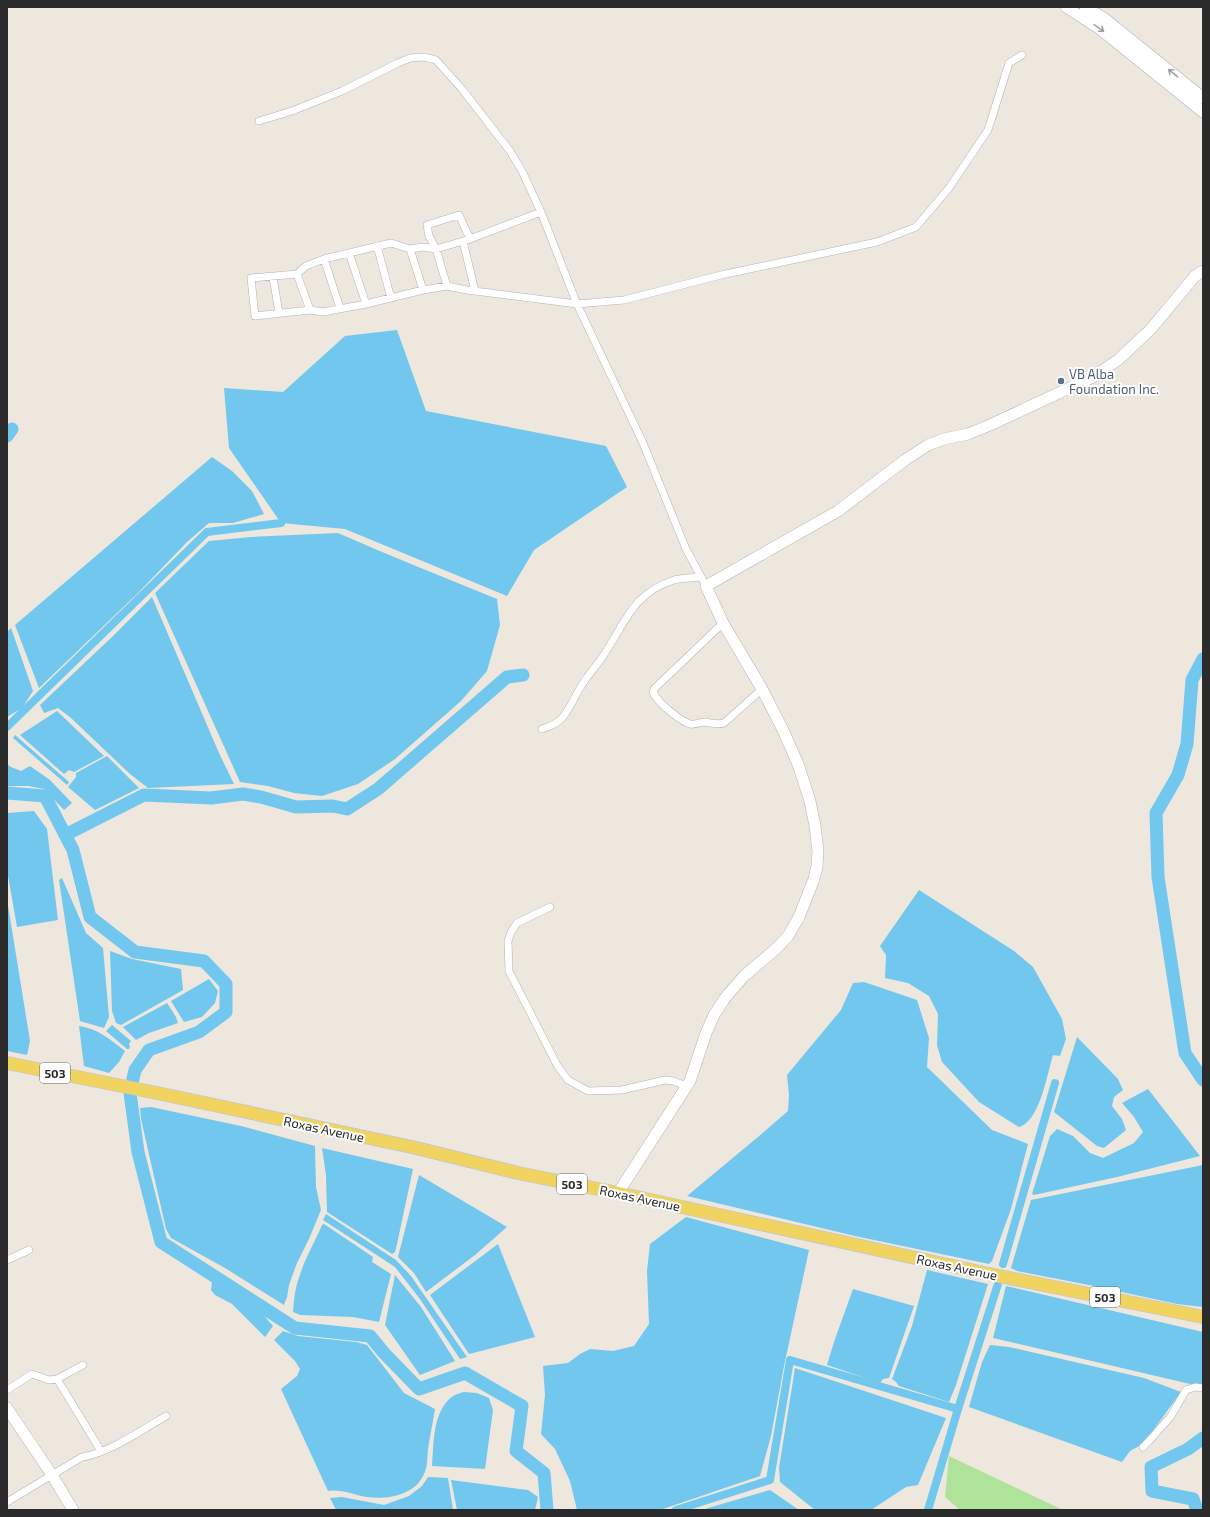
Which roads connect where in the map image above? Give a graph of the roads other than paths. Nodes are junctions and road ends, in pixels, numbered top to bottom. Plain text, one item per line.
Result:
1 (1066, 7) edge
2 (1085, 7) edge
3 (1022, 55) dead end
4 (1203, 98) edge
5 (1203, 112) edge
6 (259, 121) dead end
7 (541, 212) junction
8 (466, 240) junction
9 (377, 246) junction
10 (410, 249) junction
11 (436, 249) junction
12 (349, 253) junction
13 (324, 259) junction
14 (1203, 270) edge
15 (297, 274) junction
16 (273, 277) junction
17 (447, 286) junction
18 (422, 290) junction
19 (475, 291) junction
20 (391, 298) junction
21 (366, 304) junction
22 (577, 304) junction
23 (340, 308) junction
24 (310, 310) junction
25 (279, 313) junction
26 (703, 582) junction
27 (723, 623) junction
28 (762, 689) junction
29 (542, 729) dead end
30 (550, 907) dead end
31 (7, 1063) edge
32 (687, 1086) junction
33 (618, 1193) junction
34 (29, 1250) dead end
35 (7, 1260) edge
36 (1203, 1317) edge
37 (83, 1365) dead end
38 (57, 1379) junction
39 (1203, 1388) edge
40 (7, 1390) edge
41 (7, 1408) edge
42 (166, 1416) dead end
43 (11, 1422) edge
44 (1143, 1446) dead end
45 (102, 1451) junction
46 (52, 1475) junction
47 (7, 1502) edge
48 (73, 1510) edge

1 -> 5 street
4 -> 2 street
3 - 22 street
6 - 7 street
7 - 8 street
7 - 22 street
8 - 11 street
8 - 11 street
8 - 19 street
9 - 10 street
9 - 12 street
9 - 20 street
10 - 11 street
10 - 18 street
11 - 17 street
12 - 13 street
12 - 21 street
13 - 15 street
13 - 23 street
14 - 26 street
15 - 16 street
15 - 24 street
16 - 25 street
16 - 25 street
17 - 18 street
17 - 19 street
18 - 20 street
19 - 22 street
20 - 21 street
21 - 23 street
22 - 26 street
23 - 24 street
24 - 25 street
26 - 27 street
26 - 29 street
27 - 28 street
27 - 28 street
28 - 32 street
30 - 32 street
31 - 33 main road, Roxas Avenue / 503
32 - 33 street
33 - 36 main road, Roxas Avenue / 503
34 - 35 street
37 - 38 street
38 - 40 street
38 - 45 street
39 - 44 street
41 - 43 street
42 - 45 street
43 - 46 street
45 - 46 street
46 - 47 street
46 - 48 street

